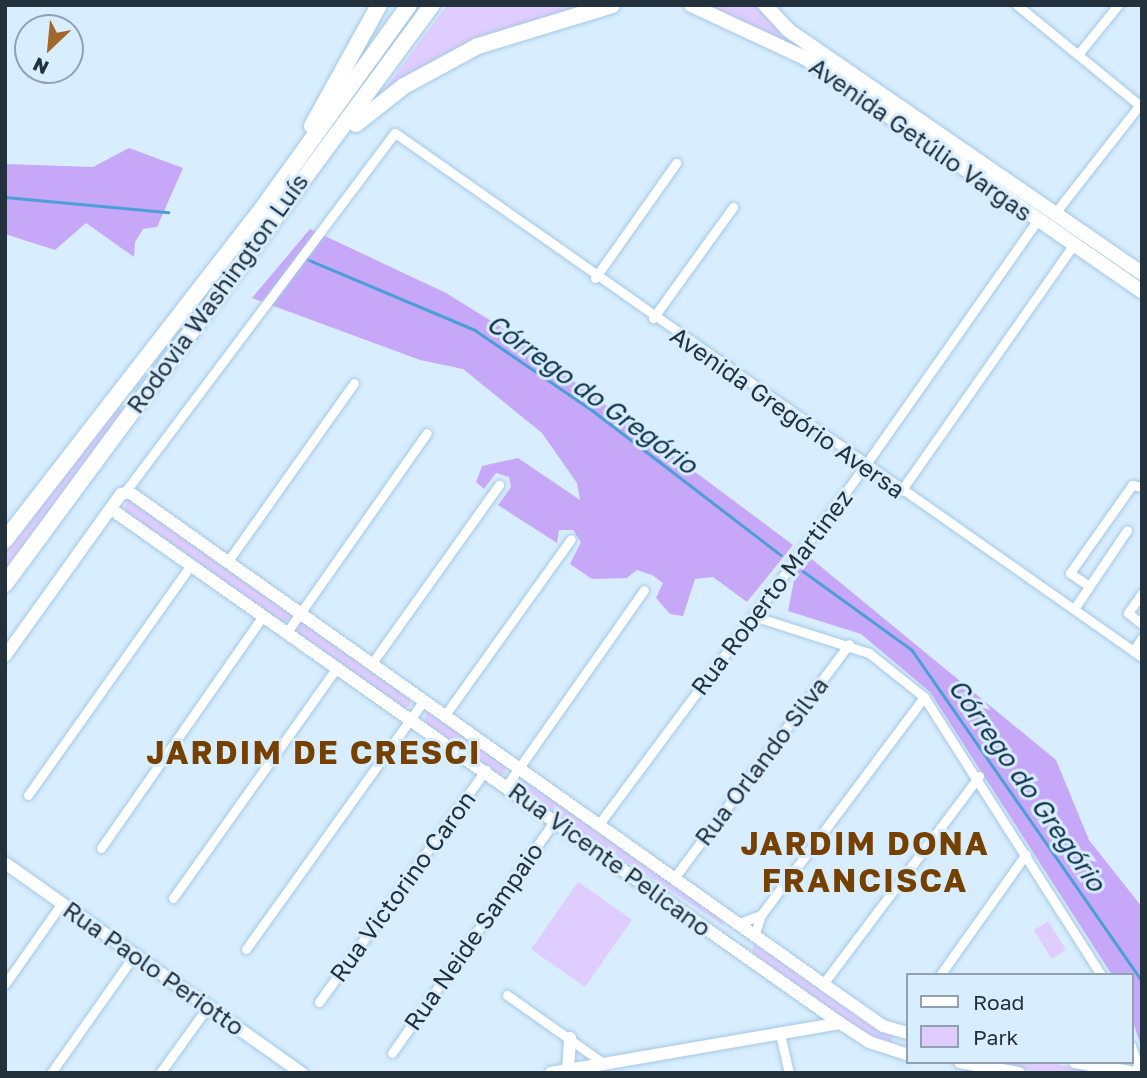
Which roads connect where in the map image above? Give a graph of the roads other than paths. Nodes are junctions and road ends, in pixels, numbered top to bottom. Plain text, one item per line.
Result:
1 (379, 5) edge
2 (409, 5) edge
3 (432, 5) edge
4 (612, 5) edge
5 (691, 5) edge
6 (765, 5) edge
7 (1017, 5) edge
8 (1118, 5) edge
9 (1079, 53) junction
10 (1140, 104) edge
11 (676, 163) dead end
12 (308, 169) junction
13 (733, 207) dead end
14 (259, 213) junction
15 (1055, 213) junction
16 (1037, 221) junction
17 (1073, 245) junction
18 (1142, 272) edge
19 (595, 278) junction
20 (1142, 291) edge
21 (653, 318) junction
22 (354, 383) dead end
23 (427, 433) dead end
24 (864, 467) junction
25 (499, 485) dead end
26 (1142, 487) edge
27 (901, 491) junction
28 (125, 492) junction
29 (111, 509) junction
30 (1127, 530) dead end
31 (571, 539) dead end
32 (5, 540) edge
33 (228, 561) junction
34 (191, 565) junction
35 (5, 584) edge
36 (1089, 586) junction
37 (644, 590) dead end
38 (1142, 593) edge
39 (1074, 609) junction
40 (301, 612) junction
41 (263, 616) junction
42 (753, 616) junction
43 (1142, 624) edge
44 (287, 632) junction
45 (1142, 638) edge
46 (849, 644) junction
47 (1138, 654) edge
48 (5, 656) edge
49 (372, 663) junction
50 (337, 667) junction
51 (924, 697) junction
52 (424, 700) junction
53 (445, 715) junction
54 (412, 718) junction
55 (519, 768) junction
56 (486, 770) junction
57 (979, 776) junction
58 (507, 785) junction
59 (28, 795) dead end
60 (555, 820) junction
61 (599, 824) junction
62 (101, 848) dead end
63 (1026, 855) junction
64 (5, 863) edge
65 (674, 878) junction
66 (173, 898) dead end
67 (62, 903) junction
68 (761, 915) junction
69 (737, 924) junction
70 (754, 936) junction
71 (724, 942) junction
72 (246, 949) dead end
73 (135, 954) junction
74 (741, 954) junction
75 (941, 973) edge
76 (1100, 973) edge
77 (5, 984) edge
78 (823, 984) junction
79 (507, 995) dead end
80 (318, 1002) dead end
81 (209, 1005) junction
82 (840, 1023) junction
83 (906, 1030) edge
84 (780, 1034) junction
85 (570, 1038) junction
86 (1133, 1051) edge
87 (392, 1052) dead end
88 (903, 1053) edge
89 (603, 1063) junction
90 (969, 1064) edge
91 (1086, 1064) edge
92 (568, 1070) junction
93 (51, 1073) edge
94 (160, 1073) edge
95 (302, 1073) edge
96 (551, 1073) edge
97 (789, 1073) edge
98 (1019, 1073) edge
99 (1135, 1073) edge
100 (1141, 1073) edge

1 - 14 highway
2 - 14 highway, Rodovia Washington Luís
3 - 12 highway, Rodovia Washington Luís
4 - 12 highway
5 - 16 main road, Avenida Getúlio Vargas
6 - 15 main road, Avenida Getúlio Vargas
7 - 9 street
8 - 9 street
9 - 10 street
10 - 15 street
11 - 19 street
12 - 35 highway, Rodovia Washington Luís
13 - 21 street
14 - 32 highway, Rodovia Washington Luís
15 - 18 main road, Avenida Getúlio Vargas
16 - 17 main road, Avenida Getúlio Vargas
16 - 24 street, Rua Roberto Martinez
17 - 20 main road, Avenida Getúlio Vargas
17 - 27 street
19 - 21 street, Avenida Gregório Aversa
19 - 28 street, Avenida Gregório Aversa
21 - 24 street, Avenida Gregório Aversa
22 - 33 street
23 - 40 street
24 - 27 street, Avenida Gregório Aversa
24 - 42 street, Rua Roberto Martinez
25 - 49 street
26 - 36 street
27 - 39 street, Avenida Gregório Aversa
28 - 29 street
28 - 33 street, Rua Vicente Pelicano
29 - 34 street, Rua Vicente Pelicano
29 - 48 street
30 - 36 street
31 - 53 street
33 - 40 street, Rua Vicente Pelicano
34 - 41 street, Rua Vicente Pelicano
34 - 59 street
36 - 39 street
37 - 55 street
38 - 43 street
39 - 47 street, Avenida Gregório Aversa
40 - 44 street
40 - 49 street, Rua Vicente Pelicano
41 - 44 street, Rua Vicente Pelicano
41 - 62 street
42 - 46 street
42 - 61 street, Rua Roberto Martinez
44 - 50 street, Rua Vicente Pelicano
45 - 47 street
46 - 51 street
46 - 65 street, Rua Orlando Silva
49 - 52 street, Rua Vicente Pelicano
50 - 54 street, Rua Vicente Pelicano
50 - 66 street
51 - 57 street
51 - 68 street
52 - 53 street, Rua Vicente Pelicano
52 - 54 street
53 - 55 street, Rua Vicente Pelicano
54 - 56 street, Rua Vicente Pelicano
54 - 72 street
55 - 58 street
55 - 61 street, Rua Vicente Pelicano
56 - 58 street, Rua Vicente Pelicano
56 - 80 street, Rua Victorino Caron
57 - 63 street
57 - 78 street
58 - 60 street, Rua Vicente Pelicano
60 - 71 street, Rua Vicente Pelicano
60 - 87 street, Rua Neide Sampaio
61 - 65 street, Rua Vicente Pelicano
63 - 75 street
63 - 76 street
64 - 67 street, Rua Paolo Periotto
65 - 69 street, Rua Vicente Pelicano
67 - 73 street, Rua Paolo Periotto
67 - 77 street
68 - 69 street
68 - 70 street
69 - 70 street, Rua Vicente Pelicano
69 - 71 street
70 - 74 street
70 - 78 street, Rua Vicente Pelicano
71 - 74 street, Rua Vicente Pelicano
73 - 81 street, Rua Paolo Periotto
73 - 93 street
74 - 82 street, Rua Vicente Pelicano
78 - 83 street, Rua Vicente Pelicano
79 - 85 street
81 - 94 street
81 - 95 street, Rua Paolo Periotto
82 - 84 street
82 - 88 street, Rua Vicente Pelicano
83 - 88 street
84 - 89 street
84 - 97 street
85 - 89 street
85 - 92 street
86 - 100 street
89 - 92 street
90 - 98 street
91 - 99 street
92 - 96 street

